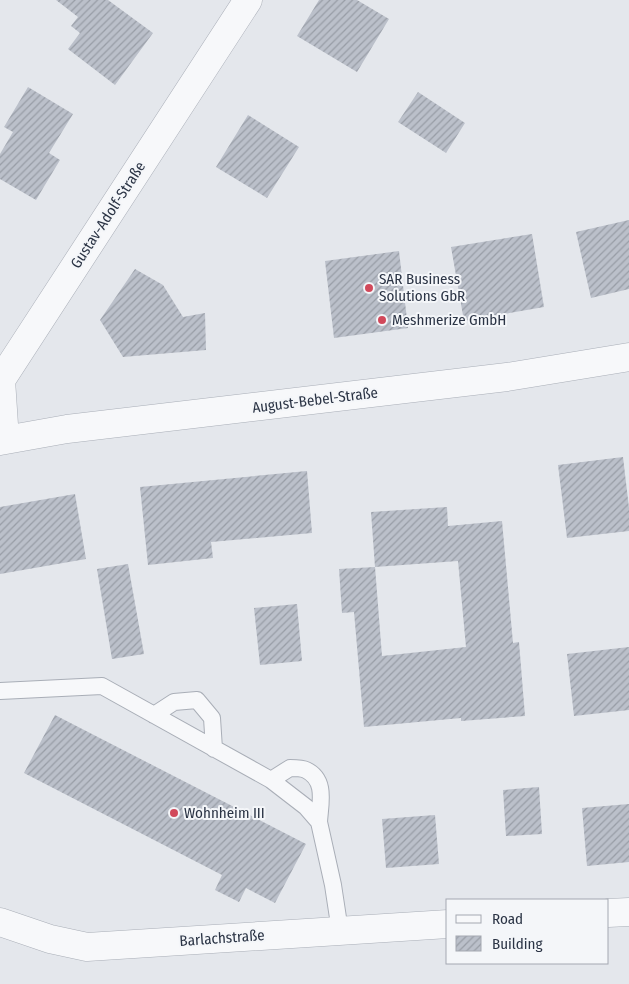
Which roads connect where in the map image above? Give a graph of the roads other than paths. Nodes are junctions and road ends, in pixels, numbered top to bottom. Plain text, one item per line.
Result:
1 (248, 0) edge
2 (629, 357) edge
3 (1, 380) edge
4 (3, 441) edge
5 (0, 691) edge
6 (154, 715) junction
7 (214, 750) junction
8 (271, 780) junction
9 (319, 822) junction
10 (629, 912) edge
11 (609, 913) edge
12 (0, 923) edge
13 (446, 924) edge
14 (340, 930) junction

1 - 3 street, Gustav-Adolf-Straße
2 - 4 street, August-Bebel-Straße
3 - 4 street, Gustav-Adolf-Straße
5 - 6 lane
6 - 7 lane
6 - 7 lane
7 - 8 lane
8 - 9 lane
8 - 9 lane
9 - 14 lane
10 - 11 street
12 - 14 street, Barlachstraße
13 - 14 street, Barlachstraße

